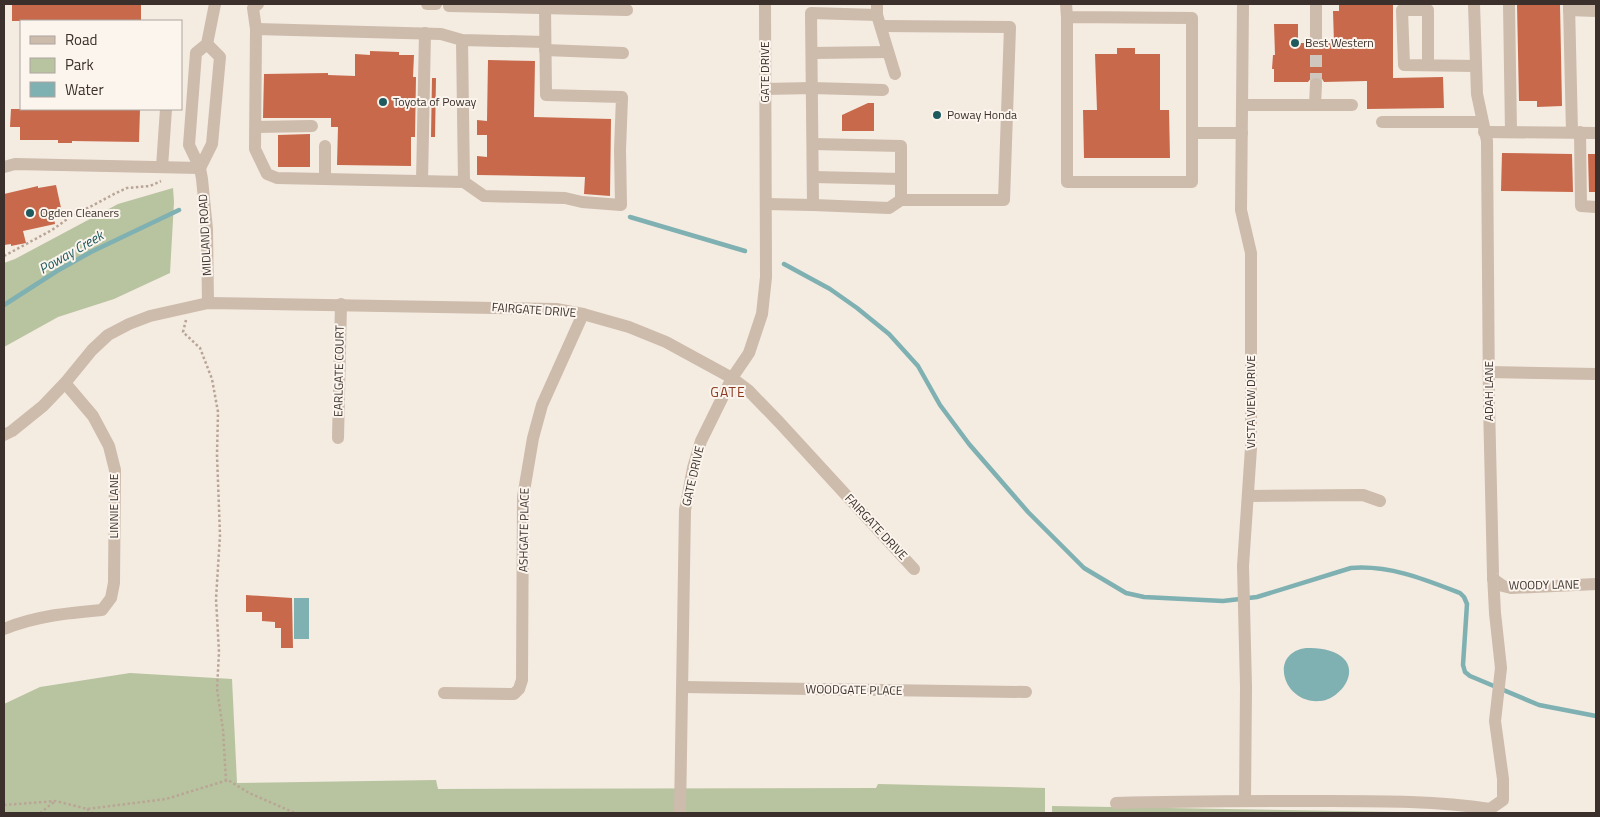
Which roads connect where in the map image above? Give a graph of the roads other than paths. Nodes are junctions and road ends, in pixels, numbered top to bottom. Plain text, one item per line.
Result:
1 (215, 4) edge
2 (258, 4) edge
3 (427, 4) edge
4 (765, 4) edge
5 (1066, 4) edge
6 (1243, 4) edge
7 (1316, 4) edge
8 (1474, 4) edge
9 (1509, 4) edge
10 (442, 5) edge
11 (1569, 7) edge
12 (545, 8) junction
13 (627, 10) dead end
14 (1596, 10) edge
15 (878, 15) edge
16 (1067, 17) junction
17 (256, 29) junction
18 (425, 33) junction
19 (1316, 36) tunnel mouth
20 (462, 40) junction
21 (208, 44) junction
22 (545, 46) junction
23 (888, 52) junction
24 (623, 53) dead end
25 (812, 53) junction
26 (1428, 65) junction
27 (1476, 66) junction
28 (895, 74) dead end
29 (1316, 84) tunnel mouth
30 (812, 88) junction
31 (766, 89) junction
32 (882, 90) dead end
33 (1315, 105) junction
34 (1352, 105) dead end
35 (1242, 106) junction
36 (166, 110) edge
37 (1382, 122) dead end
38 (312, 126) dead end
39 (256, 127) junction
40 (1483, 127) junction
41 (1511, 132) junction
42 (1576, 132) junction
43 (1192, 133) junction
44 (1242, 133) junction
45 (1596, 133) edge
46 (813, 144) junction
47 (325, 146) dead end
48 (7, 165) edge
49 (200, 168) junction
50 (164, 174) junction
51 (813, 177) junction
52 (324, 179) junction
53 (901, 179) junction
54 (422, 181) junction
55 (464, 182) junction
56 (901, 200) junction
57 (766, 204) junction
58 (813, 205) junction
59 (1596, 207) edge
60 (208, 303) junction
61 (341, 304) junction
62 (583, 314) junction
63 (1489, 372) junction
64 (1596, 374) edge
65 (732, 378) junction
66 (65, 382) junction
67 (4, 435) edge
68 (338, 438) dead end
69 (1248, 496) junction
70 (1380, 501) dead end
71 (914, 569) dead end
72 (1493, 579) junction
73 (1596, 584) edge
74 (4, 629) edge
75 (683, 687) junction
76 (1026, 692) dead end
77 (444, 693) dead end
78 (1245, 800) junction
79 (1116, 802) dead end
80 (680, 813) edge

1 - 21 street, MIDLAND ROAD
2 - 17 street
3 - 10 street
4 - 31 street, GATE DRIVE
5 - 16 street
6 - 35 street, VISTA VIEW DRIVE
7 - 19 street
8 - 27 street, ADAH LANE
9 - 41 street
10 - 12 street
11 - 14 street
11 - 42 street
12 - 13 street
12 - 22 street
15 - 23 street
15 - 25 street
15 - 56 street
16 - 43 street
16 - 43 street
17 - 18 street
17 - 39 street
18 - 20 street
18 - 54 street
20 - 22 street
20 - 55 street
21 - 49 street
21 - 49 street, MIDLAND ROAD
22 - 24 street
22 - 55 street
23 - 25 street
23 - 28 street
25 - 30 street
26 - 26 street
26 - 27 street
27 - 40 street, ADAH LANE
29 - 33 street
30 - 31 street
30 - 32 street
30 - 46 street
31 - 57 street, GATE DRIVE
33 - 34 street
33 - 35 street
35 - 44 street, VISTA VIEW DRIVE
36 - 50 street
37 - 40 street
38 - 39 street
39 - 52 street
40 - 41 street
40 - 63 street, ADAH LANE
41 - 42 street
42 - 45 street
42 - 59 street
43 - 44 street
44 - 69 street, VISTA VIEW DRIVE
46 - 51 street
46 - 53 street
47 - 52 street
48 - 50 street
49 - 50 street
49 - 60 street, MIDLAND ROAD
51 - 53 street
51 - 58 street
52 - 54 street
53 - 56 street
54 - 55 street
56 - 58 street
57 - 58 street
57 - 65 street, GATE DRIVE
60 - 61 street, FAIRGATE DRIVE
60 - 66 street, FAIRGATE DRIVE
61 - 62 street, FAIRGATE DRIVE
61 - 68 street, EARLGATE COURT
62 - 65 street, FAIRGATE DRIVE
62 - 77 street, ASHGATE PLACE
63 - 64 street
63 - 72 street, ADAH LANE
65 - 71 street, FAIRGATE DRIVE
65 - 75 street, GATE DRIVE
66 - 67 street, FAIRGATE DRIVE
66 - 74 street, LINNIE LANE
69 - 70 street
69 - 78 street, VISTA VIEW DRIVE
72 - 73 street, WOODY LANE
72 - 78 street, ADAH LANE
75 - 76 street, WOODGATE PLACE
75 - 80 street, GATE DRIVE
78 - 79 street

